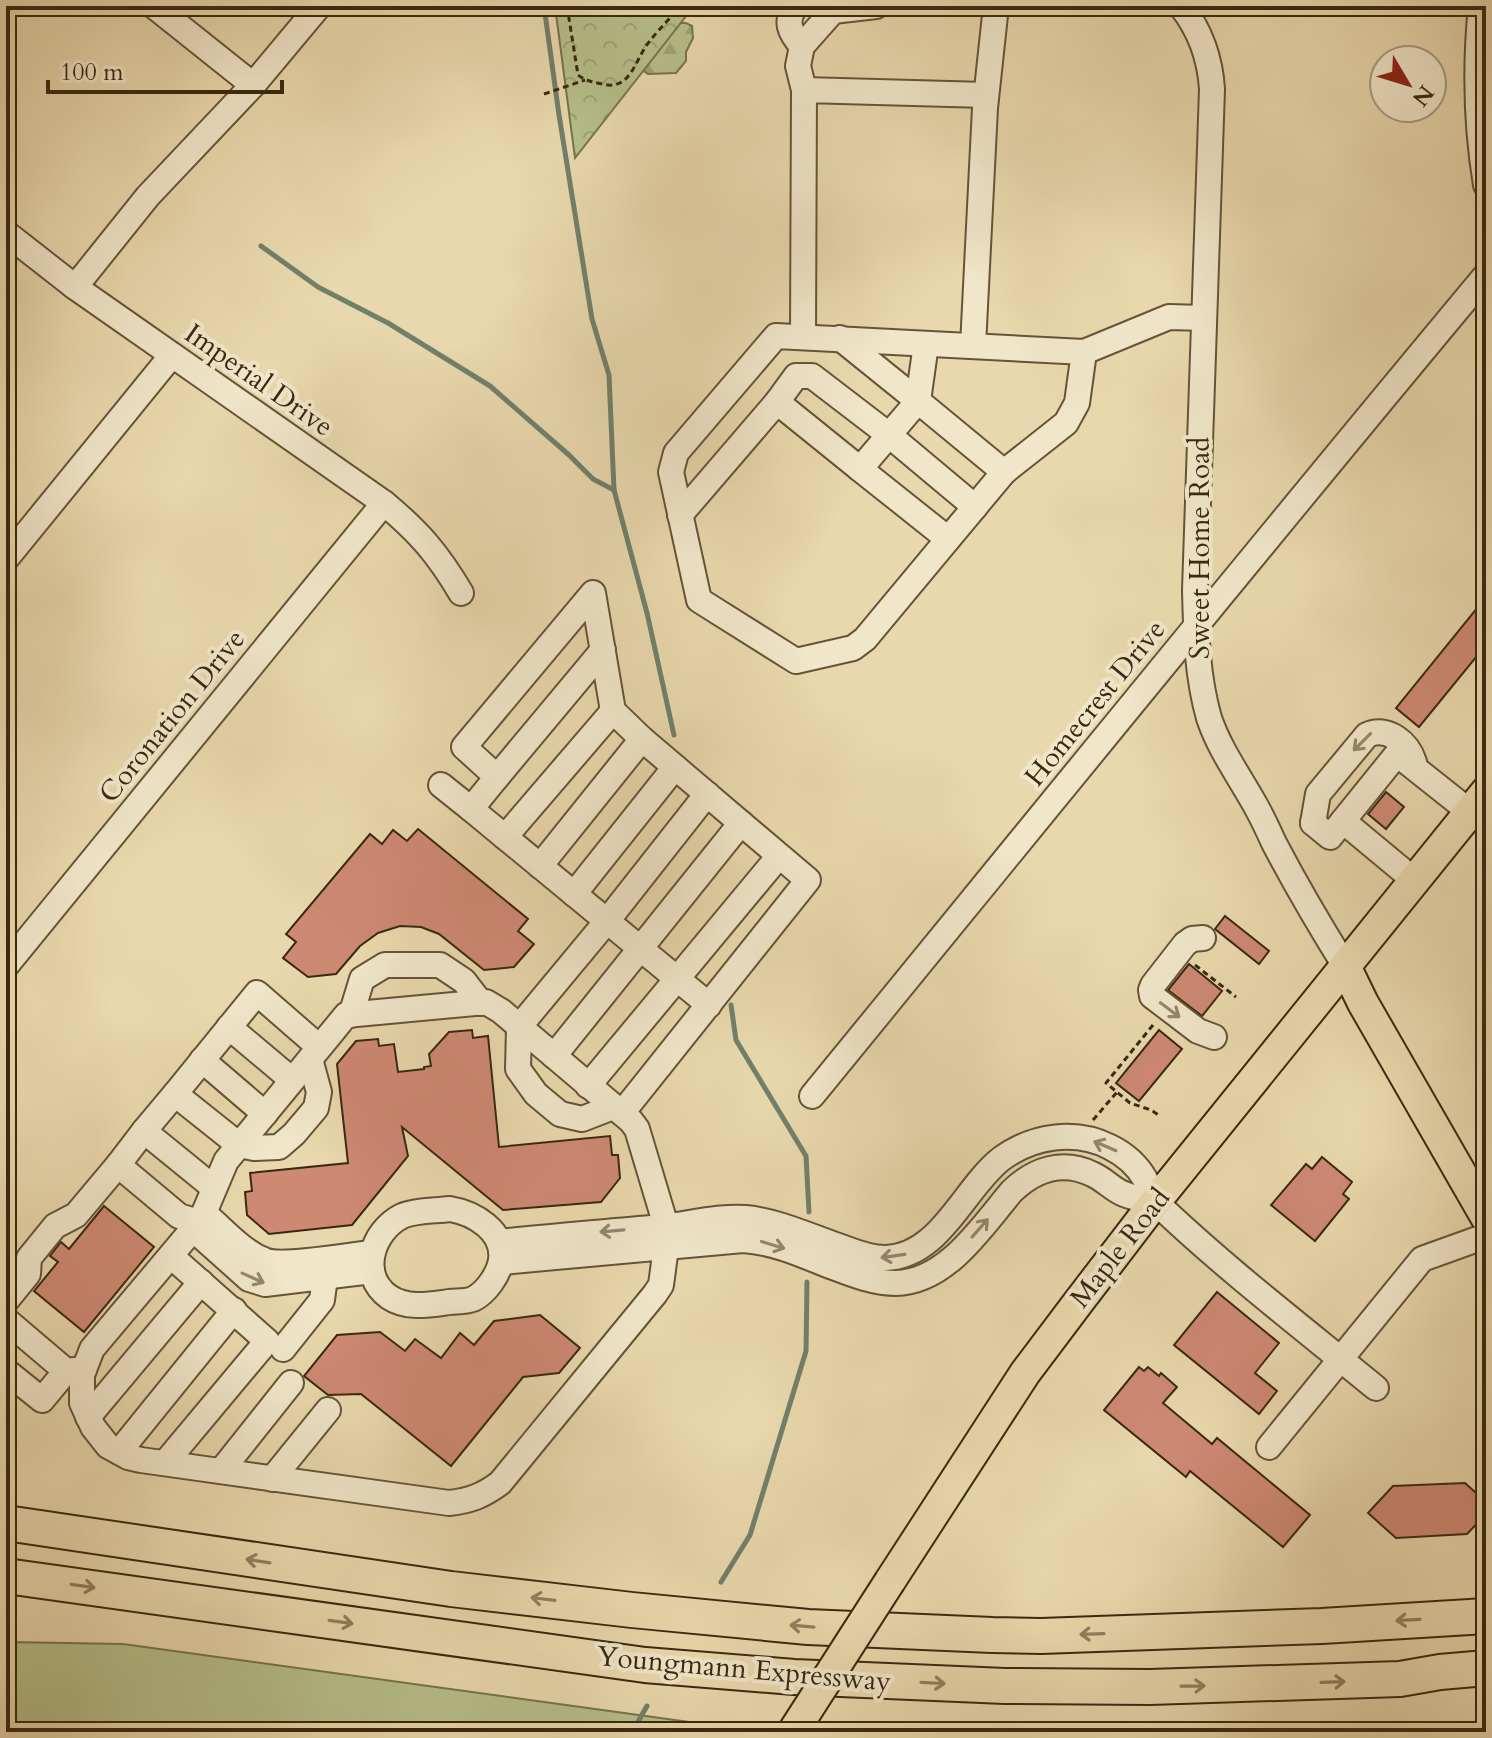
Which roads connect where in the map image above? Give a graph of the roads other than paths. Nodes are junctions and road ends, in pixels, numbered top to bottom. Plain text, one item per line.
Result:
1 (154, 6) edge
2 (319, 6) edge
3 (796, 6) edge
4 (876, 6) edge
5 (996, 6) edge
6 (1481, 6) edge
7 (829, 9) edge
8 (1188, 9) edge
9 (802, 46) junction
10 (253, 85) junction
11 (804, 90) junction
12 (986, 95) junction
13 (1486, 185) edge
14 (6, 233) edge
15 (1486, 275) edge
16 (75, 287) junction
17 (1204, 318) junction
18 (803, 337) junction
19 (840, 338) junction
20 (926, 344) junction
21 (973, 346) junction
22 (1084, 352) junction
23 (172, 355) junction
24 (918, 401) junction
25 (777, 402) junction
26 (889, 435) junction
27 (860, 469) junction
28 (1004, 472) junction
29 (384, 503) junction
30 (975, 507) junction
31 (680, 515) junction
32 (948, 539) junction
33 (6, 559) edge
34 (461, 593) dead end
35 (1196, 627) junction
36 (603, 650) junction
37 (613, 711) junction
38 (642, 739) junction
39 (675, 767) junction
40 (1415, 768) junction
41 (497, 777) junction
42 (441, 785) dead end
43 (707, 794) junction
44 (1478, 802) edge
45 (471, 809) junction
46 (1343, 821) junction
47 (741, 823) junction
48 (1313, 823) junction
49 (505, 837) junction
50 (1274, 842) junction
51 (779, 856) junction
52 (540, 866) junction
53 (1414, 880) junction
54 (574, 894) junction
55 (607, 921) junction
56 (1203, 938) dead end
57 (641, 949) junction
58 (6, 966) edge
59 (1345, 966) junction
60 (677, 978) junction
61 (481, 1003) junction
62 (709, 1005) junction
63 (351, 1015) junction
64 (229, 1027) junction
65 (519, 1027) junction
66 (1214, 1037) dead end
67 (314, 1053) junction
68 (554, 1056) junction
69 (202, 1060) junction
70 (292, 1080) junction
71 (588, 1086) junction
72 (175, 1094) junction
73 (812, 1096) dead end
74 (617, 1110) junction
75 (265, 1114) junction
76 (144, 1131) junction
77 (239, 1145) junction
78 (118, 1165) junction
79 (653, 1183) junction
80 (214, 1188) junction
81 (1155, 1202) junction
82 (1486, 1217) edge
83 (198, 1221) junction
84 (717, 1231) junction
85 (1486, 1236) edge
86 (666, 1237) junction
87 (500, 1252) junction
88 (823, 1252) junction
89 (171, 1256) junction
90 (372, 1262) junction
91 (323, 1268) junction
92 (201, 1282) junction
93 (661, 1285) junction
94 (6, 1301) edge
95 (234, 1310) junction
96 (6, 1320) edge
97 (283, 1349) dead end
98 (1341, 1359) junction
99 (75, 1370) junction
100 (6, 1371) edge
101 (291, 1383) dead end
102 (1376, 1388) dead end
103 (328, 1410) dead end
104 (88, 1417) junction
105 (1269, 1447) dead end
106 (119, 1452) junction
107 (165, 1463) junction
108 (221, 1471) junction
109 (272, 1479) junction
110 (6, 1523) edge
111 (11, 1577) edge
112 (1486, 1616) edge
113 (1486, 1668) edge
114 (1400, 1679) junction
115 (1486, 1689) edge
116 (793, 1732) edge

1 - 10 street
2 - 10 street
3 - 9 street
4 - 7 street
5 - 12 street
6 - 13 street
7 - 9 street
8 - 17 street, Sweet Home Road
9 - 11 street
10 - 16 street
11 - 12 street
11 - 18 street
12 - 21 street
14 - 16 street, Imperial Drive
15 - 35 street, Homecrest Drive
16 - 23 street, Imperial Drive
17 - 22 street
17 - 35 street, Sweet Home Road
18 - 19 street
18 - 31 street
19 - 20 street
19 - 24 street
20 - 21 street
20 - 24 street
21 - 22 street
22 - 28 street
23 - 29 street, Imperial Drive
23 - 33 street
24 - 26 street
24 - 28 street
25 - 26 street
25 - 27 street
25 - 31 street
26 - 27 street
26 - 30 street
27 - 32 street
28 - 30 street
29 - 34 street, Imperial Drive
29 - 58 street, Coronation Drive
30 - 32 street
31 - 32 street
35 - 50 street, Sweet Home Road
35 - 73 street, Homecrest Drive
36 - 37 street
36 - 41 street
36 - 41 street
37 - 38 street
37 - 49 street
38 - 39 street
38 - 52 street
39 - 43 street
39 - 54 street
40 - 44 street
40 - 46 street
40 -> 48 street
41 - 45 street
42 - 45 street
43 - 47 street
43 - 55 street
44 - 53 main road, Maple Road
45 - 49 street
46 - 48 street
46 - 53 street
47 - 51 street
47 - 57 street
48 - 50 street
49 - 52 street
50 - 59 street, Sweet Home Road
51 - 60 street
51 - 62 street
52 - 54 street
53 - 59 main road, Maple Road
54 - 55 street
55 - 57 street
55 - 65 street
56 -> 66 street
57 - 60 street
57 - 68 street
59 - 81 main road, Maple Road
59 - 82 main road, Sweet Home Road
60 - 62 street
60 - 71 street
61 - 63 street
61 - 63 street
61 - 65 street
62 - 74 street
63 - 67 street
64 - 67 street
64 - 69 street
64 - 70 street
65 - 68 street
65 - 74 street
67 - 70 street
67 - 77 street
68 - 71 street
69 - 72 street
69 - 75 street
70 - 75 street
71 - 74 street
72 - 76 street
72 - 77 street
74 - 79 street
75 - 77 street
76 - 78 street
76 - 80 street
77 - 80 street
78 - 83 street
78 - 94 street
79 - 84 street
79 - 86 street
80 - 83 street
88 -> 81 street
81 -> 88 street
81 - 98 street
81 - 116 main road, Maple Road, bridge
83 - 89 street
83 - 91 street
84 - 86 street
84 - 88 street
84 - 93 street
85 - 98 street
86 - 87 street
86 - 93 street
87 - 90 street
87 - 90 street
89 - 92 street
89 - 99 street
90 - 91 street
91 - 97 street
92 - 95 street
92 - 104 street
93 - 109 street
95 - 106 street
95 - 107 street
96 - 99 street
98 - 102 street
98 - 105 street
99 - 100 street
99 - 104 street
101 - 108 street
103 - 109 street
104 - 106 street
106 - 107 street
107 - 108 street
108 - 109 street
112 -> 110 highway, Youngmann Expressway
111 -> 114 highway, Youngmann Expressway
113 - 114 highway, Youngmann Expressway
114 - 115 highway

